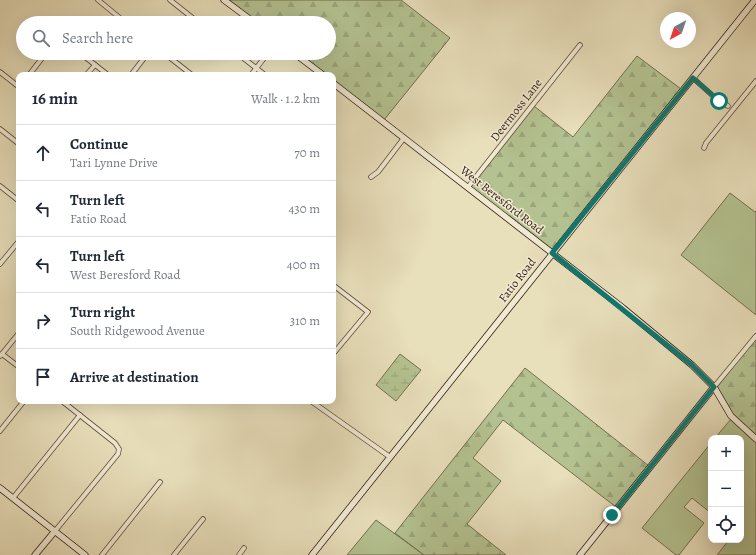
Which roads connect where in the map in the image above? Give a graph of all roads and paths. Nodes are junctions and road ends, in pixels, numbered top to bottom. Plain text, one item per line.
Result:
1 (98, 0) edge
2 (170, 0) edge
3 (224, 0) edge
4 (756, 0) edge
5 (117, 16) edge
6 (190, 16) edge
7 (246, 16) edge
8 (580, 45) dead end
9 (41, 60) edge
10 (88, 60) edge
11 (143, 60) edge
12 (173, 60) edge
13 (246, 60) edge
14 (263, 60) edge
15 (303, 60) edge
16 (94, 65) junction
17 (257, 68) junction
18 (0, 72) edge
19 (31, 72) edge
20 (88, 72) edge
21 (104, 72) edge
22 (133, 72) edge
23 (188, 72) edge
24 (254, 72) edge
25 (262, 72) edge
26 (319, 72) edge
27 (693, 78) junction
28 (756, 81) edge
29 (16, 85) edge
30 (336, 85) edge
31 (733, 110) junction
32 (0, 129) edge
33 (404, 138) junction
34 (16, 142) edge
35 (704, 148) dead end
36 (371, 177) dead end
37 (0, 186) edge
38 (468, 187) junction
39 (16, 198) edge
40 (16, 245) edge
41 (552, 253) junction
42 (0, 255) edge
43 (4, 259) junction
44 (0, 264) edge
45 (336, 287) edge
46 (756, 336) edge
47 (16, 337) edge
48 (336, 350) edge
49 (1, 355) edge
50 (16, 365) edge
51 (714, 387) junction
52 (22, 404) edge
53 (66, 404) edge
54 (315, 404) edge
55 (80, 415) junction
56 (0, 431) edge
57 (756, 439) edge
58 (390, 457) junction
59 (160, 482) dead end
60 (0, 488) edge
61 (13, 498) junction
62 (203, 519) dead end
63 (55, 531) junction
64 (244, 548) dead end
65 (35, 555) edge
66 (85, 555) edge
67 (102, 555) edge
68 (174, 555) edge
69 (239, 555) edge
70 (312, 555) edge
71 (580, 555) edge

1 - 5 street
2 - 6 street
3 - 7 street
4 - 27 street, Fatio Road
8 - 38 street, Deermoss Lane
9 - 19 street
10 - 16 street
11 - 22 street
12 - 23 street
13 - 17 street
14 - 17 street
15 - 26 street
16 - 20 street
16 - 21 street
17 - 24 street
17 - 25 street
18 - 29 street
27 - 31 street
27 - 41 street, Fatio Road
28 - 31 street
30 - 33 street, West Beresford Road
31 - 35 street
32 - 34 street
33 - 36 street
33 - 38 street, West Beresford Road
37 - 39 street
38 - 41 street, West Beresford Road
40 - 43 street
41 - 51 street, West Beresford Road
41 - 58 street, Fatio Road
42 - 43 street
43 - 44 street
45 - 48 street
46 - 51 street
47 - 49 street
49 - 50 street
51 - 57 street, West Beresford Road
51 - 71 street
52 - 56 street
53 - 55 street
54 - 58 street
55 - 61 street
55 - 63 street
58 - 70 street, Fatio Road
59 - 67 street
60 - 61 street
61 - 63 street
62 - 68 street
63 - 65 street
63 - 66 street
64 - 69 street

